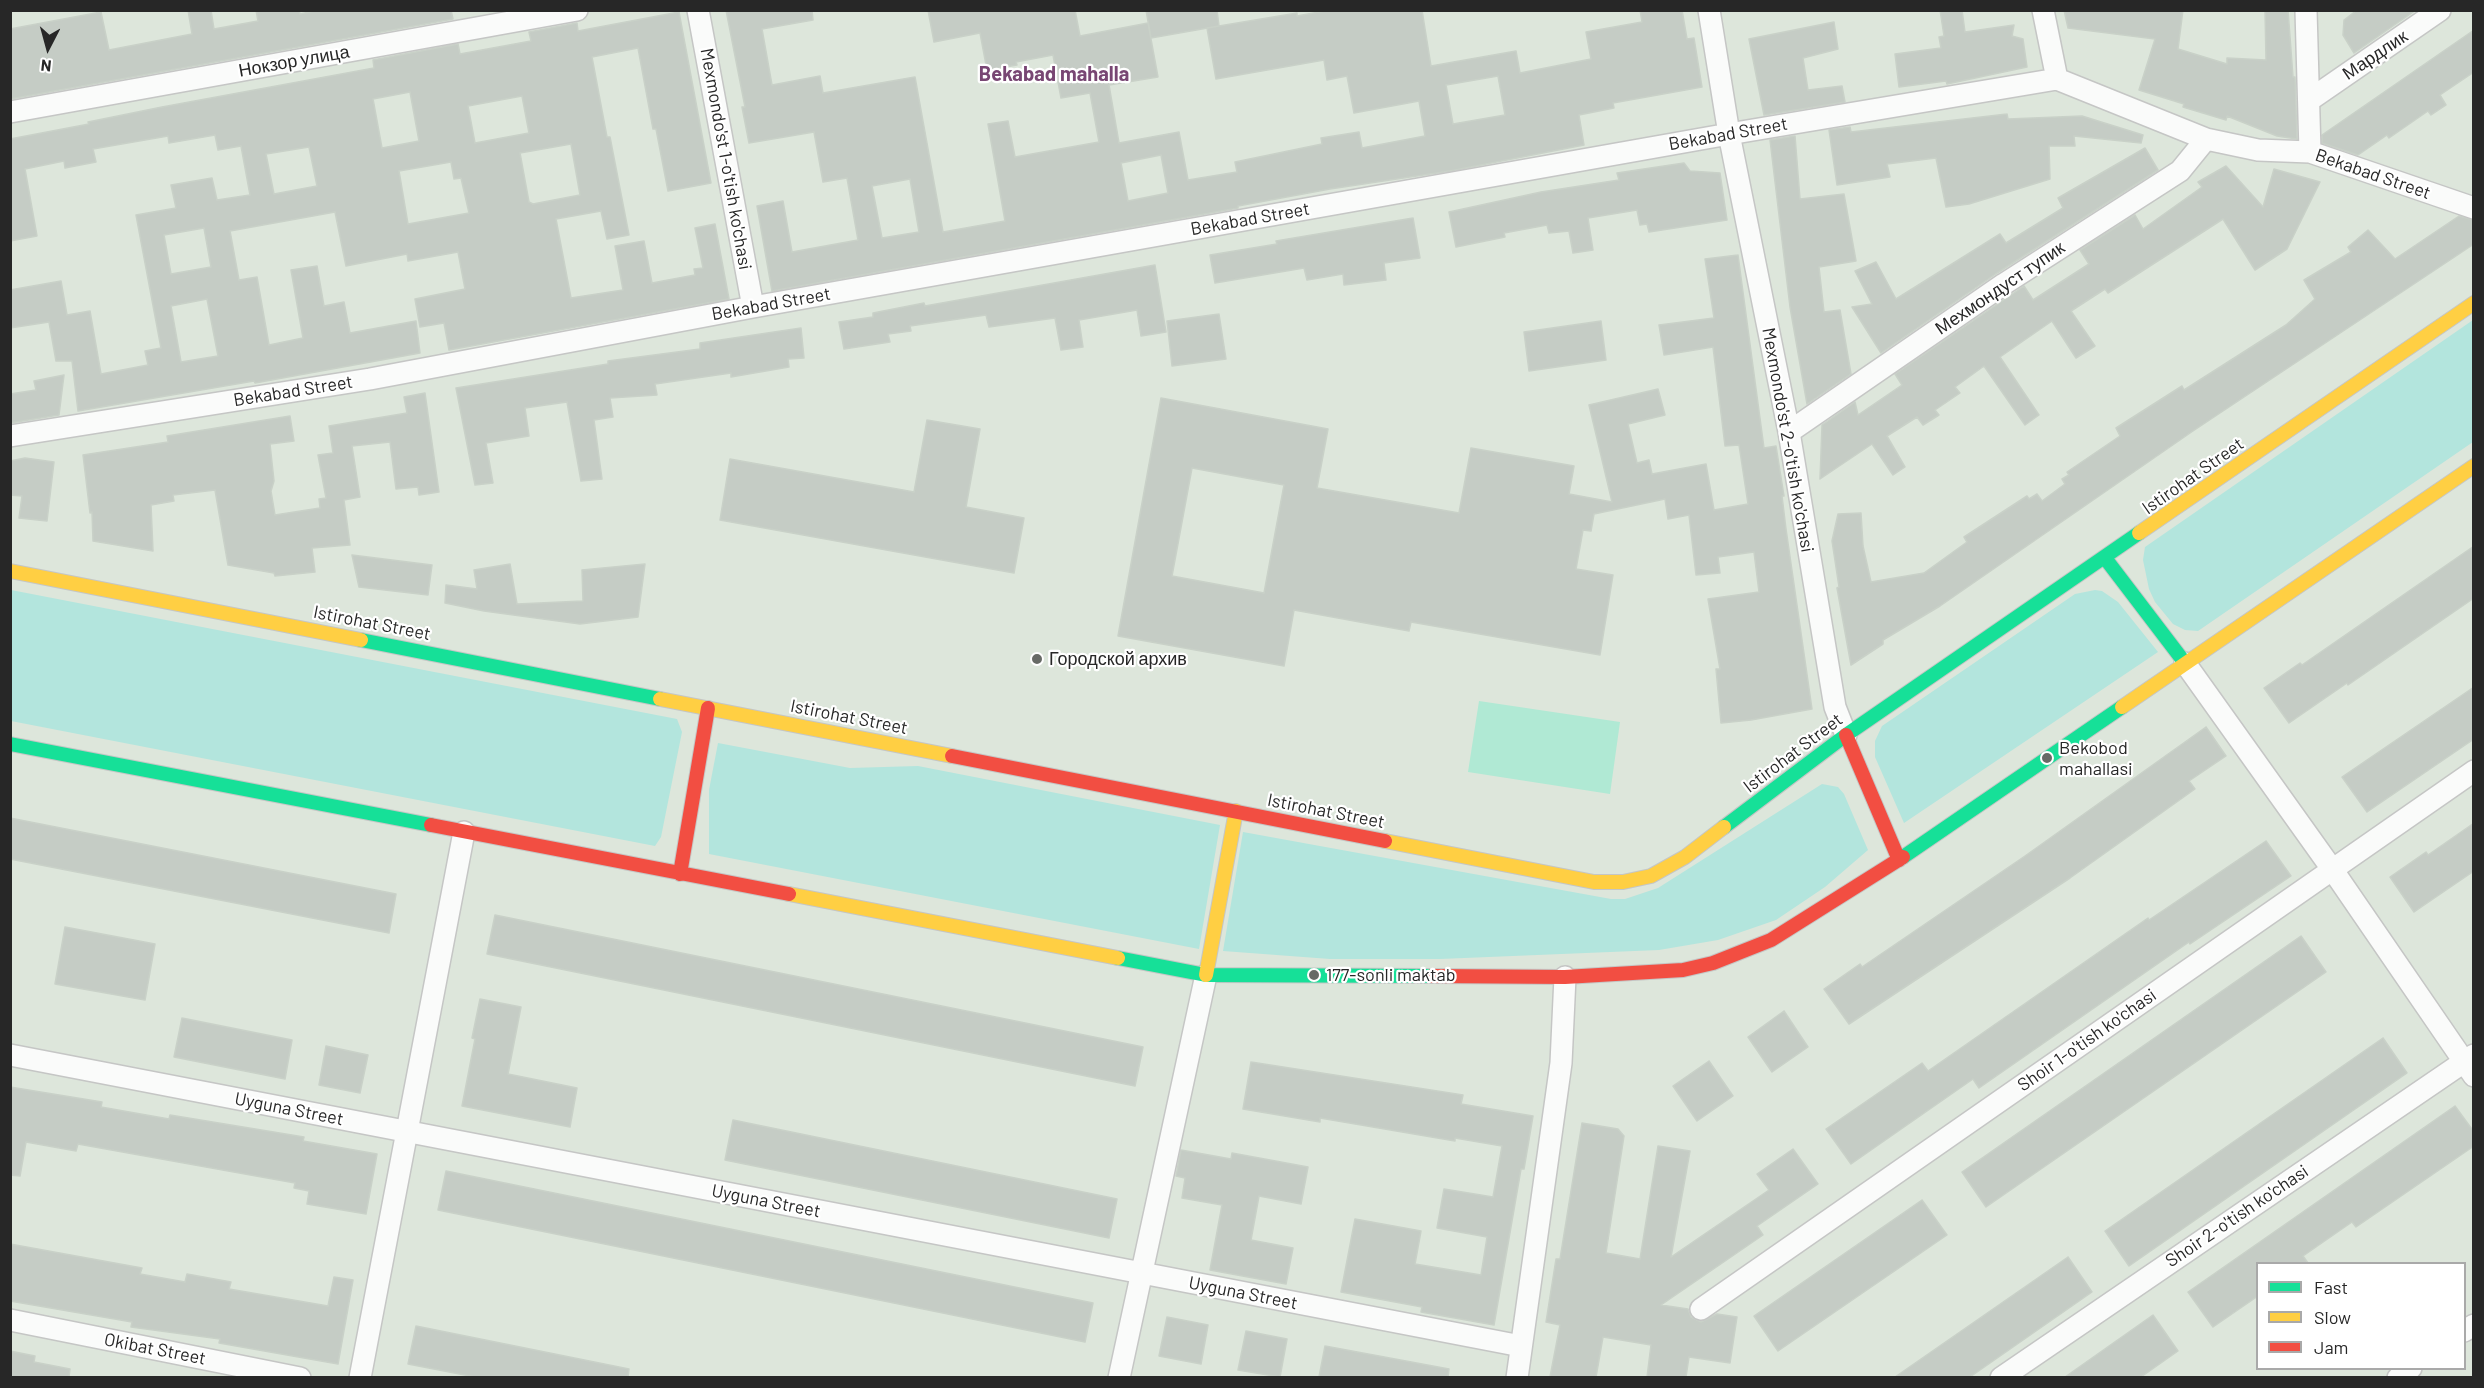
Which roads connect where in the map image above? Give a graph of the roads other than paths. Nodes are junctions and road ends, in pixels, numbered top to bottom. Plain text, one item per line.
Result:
1 (577, 10) edge
2 (698, 10) edge
3 (1709, 10) edge
4 (2043, 10) edge
5 (2306, 10) edge
6 (2440, 10) edge
7 (2057, 79) junction
8 (2311, 99) junction
9 (10, 112) edge
10 (1729, 134) junction
11 (2206, 139) junction
12 (2310, 152) junction
13 (2474, 208) edge
14 (2474, 303) edge
15 (753, 307) junction
16 (1789, 432) junction
17 (10, 436) edge
18 (2474, 466) edge
19 (2105, 558) junction
20 (10, 571) edge
21 (2186, 663) junction
22 (708, 708) junction
23 (1846, 735) junction
24 (10, 744) edge
25 (2474, 771) edge
26 (1236, 811) junction
27 (464, 832) junction
28 (1899, 860) junction
29 (2332, 869) junction
30 (680, 874) junction
31 (1206, 975) junction
32 (1565, 977) junction
33 (10, 1055) edge
34 (2470, 1064) edge
35 (408, 1132) junction
36 (1142, 1273) junction
37 (1701, 1309) dead end
38 (10, 1320) edge
39 (1521, 1346) junction
40 (300, 1377) edge
41 (360, 1377) edge
42 (1119, 1377) edge
43 (1517, 1377) edge
44 (2001, 1377) edge

1 - 9 street, Нокзор улица
2 - 15 street, Mexmondo'st 1-o'tish ko'chasi
3 - 10 street, Mexmondo'st 2-o'tish ko'chasi
4 - 7 street
5 - 8 street
6 - 8 street, Мардлик
7 - 10 street, Bekabad Street
7 - 11 street, Bekabad Street
8 - 12 street
10 - 15 street, Bekabad Street
10 - 16 street, Mexmondo'st 2-o'tish ko'chasi
11 - 12 street, Bekabad Street
11 - 16 street, Мехмондуст тупик
12 - 13 street, Bekabad Street
14 - 19 main road, Istirohat Street
15 - 17 street, Bekabad Street
16 - 23 street, Mexmondo'st 2-o'tish ko'chasi
18 - 21 main road
19 - 21 main road
19 - 23 main road, Istirohat Street
20 - 22 main road, Istirohat Street
21 - 28 main road
21 - 29 street
22 - 26 main road, Istirohat Street
22 - 30 main road
23 - 26 main road, Istirohat Street
23 - 28 main road, Mexmondo'st 2-o'tish ko'chasi
24 - 27 main road
25 - 29 street, Shoir 1-o'tish ko'chasi
26 - 31 main road
27 - 30 main road
27 - 35 street
28 - 32 main road
29 - 34 street
29 - 37 street, Shoir 1-o'tish ko'chasi
30 - 31 main road
31 - 32 main road
31 - 36 street
32 - 39 street
33 - 35 street, Uyguna Street
34 - 44 street, Shoir 2-o'tish ko'chasi
35 - 36 street, Uyguna Street
35 - 41 street
36 - 39 street, Uyguna Street
36 - 42 street
38 - 40 street, Okibat Street
39 - 43 street

